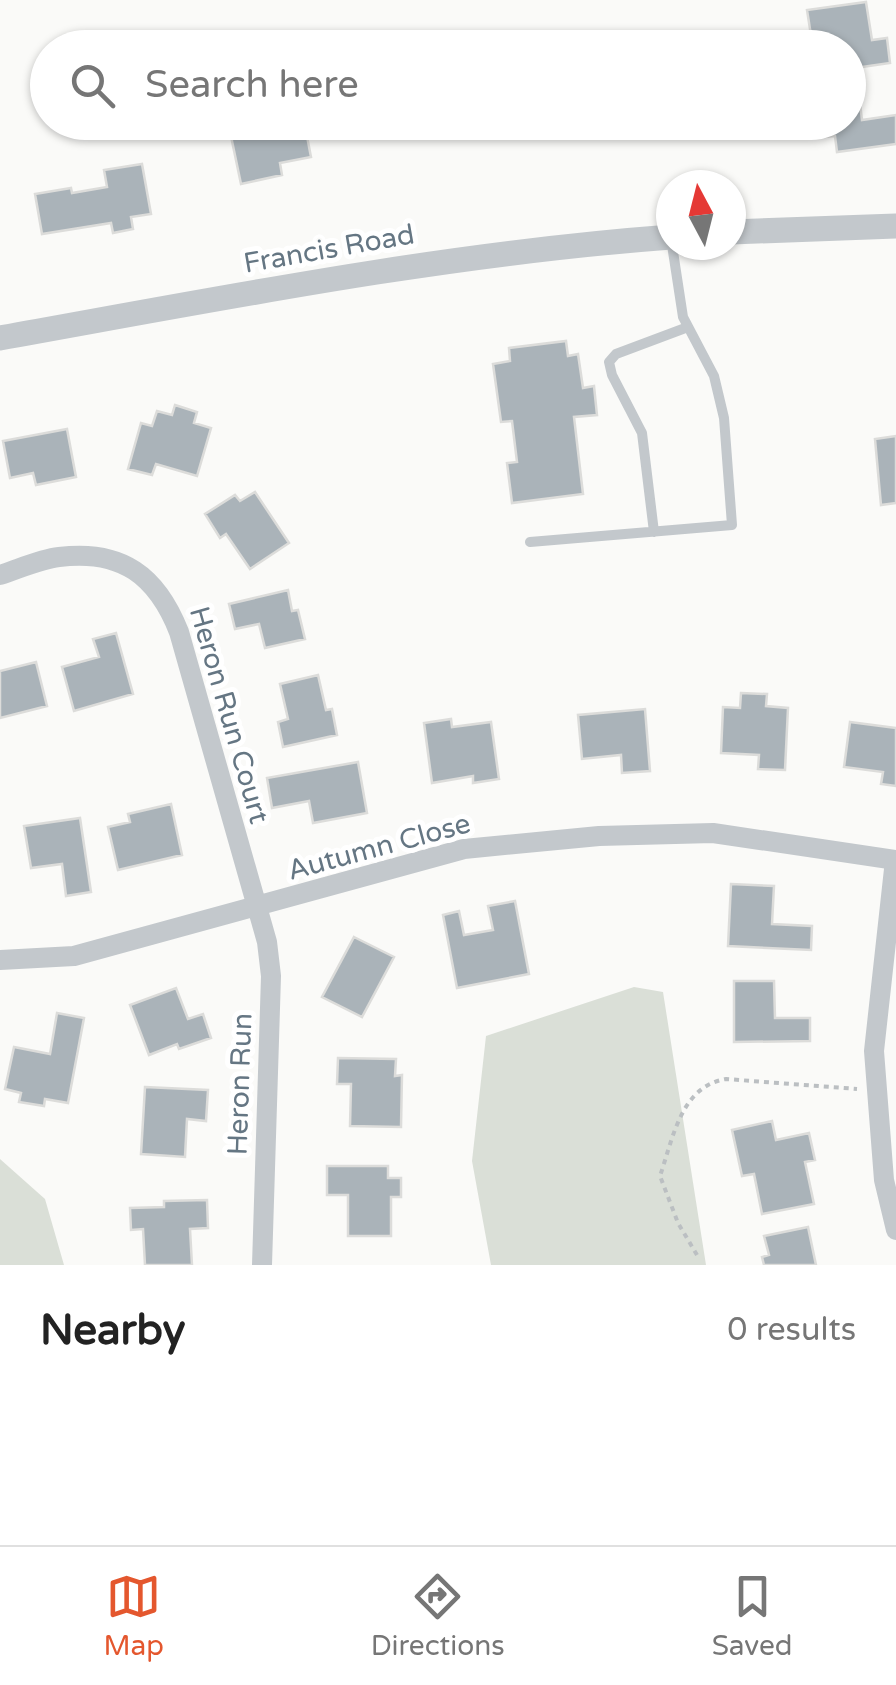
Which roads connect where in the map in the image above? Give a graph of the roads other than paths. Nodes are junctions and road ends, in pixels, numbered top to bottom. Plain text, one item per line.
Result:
1 (896, 226) edge
2 (746, 231) edge
3 (656, 238) edge
4 (674, 260) edge
5 (688, 327) junction
6 (0, 338) edge
7 (654, 532) junction
8 (530, 542) dead end
9 (0, 575) edge
10 (896, 860) edge
11 (257, 907) junction
12 (0, 960) edge
13 (896, 1230) edge
14 (262, 1265) edge

1 - 2 street
3 - 6 street, Francis Road
4 - 5 lane
5 - 7 lane
5 - 7 lane
7 - 8 lane
9 - 11 street, Heron Run Court
10 - 11 street, Autumn Close
10 - 13 street
11 - 12 street, Autumn Close
11 - 14 street, Heron Run

